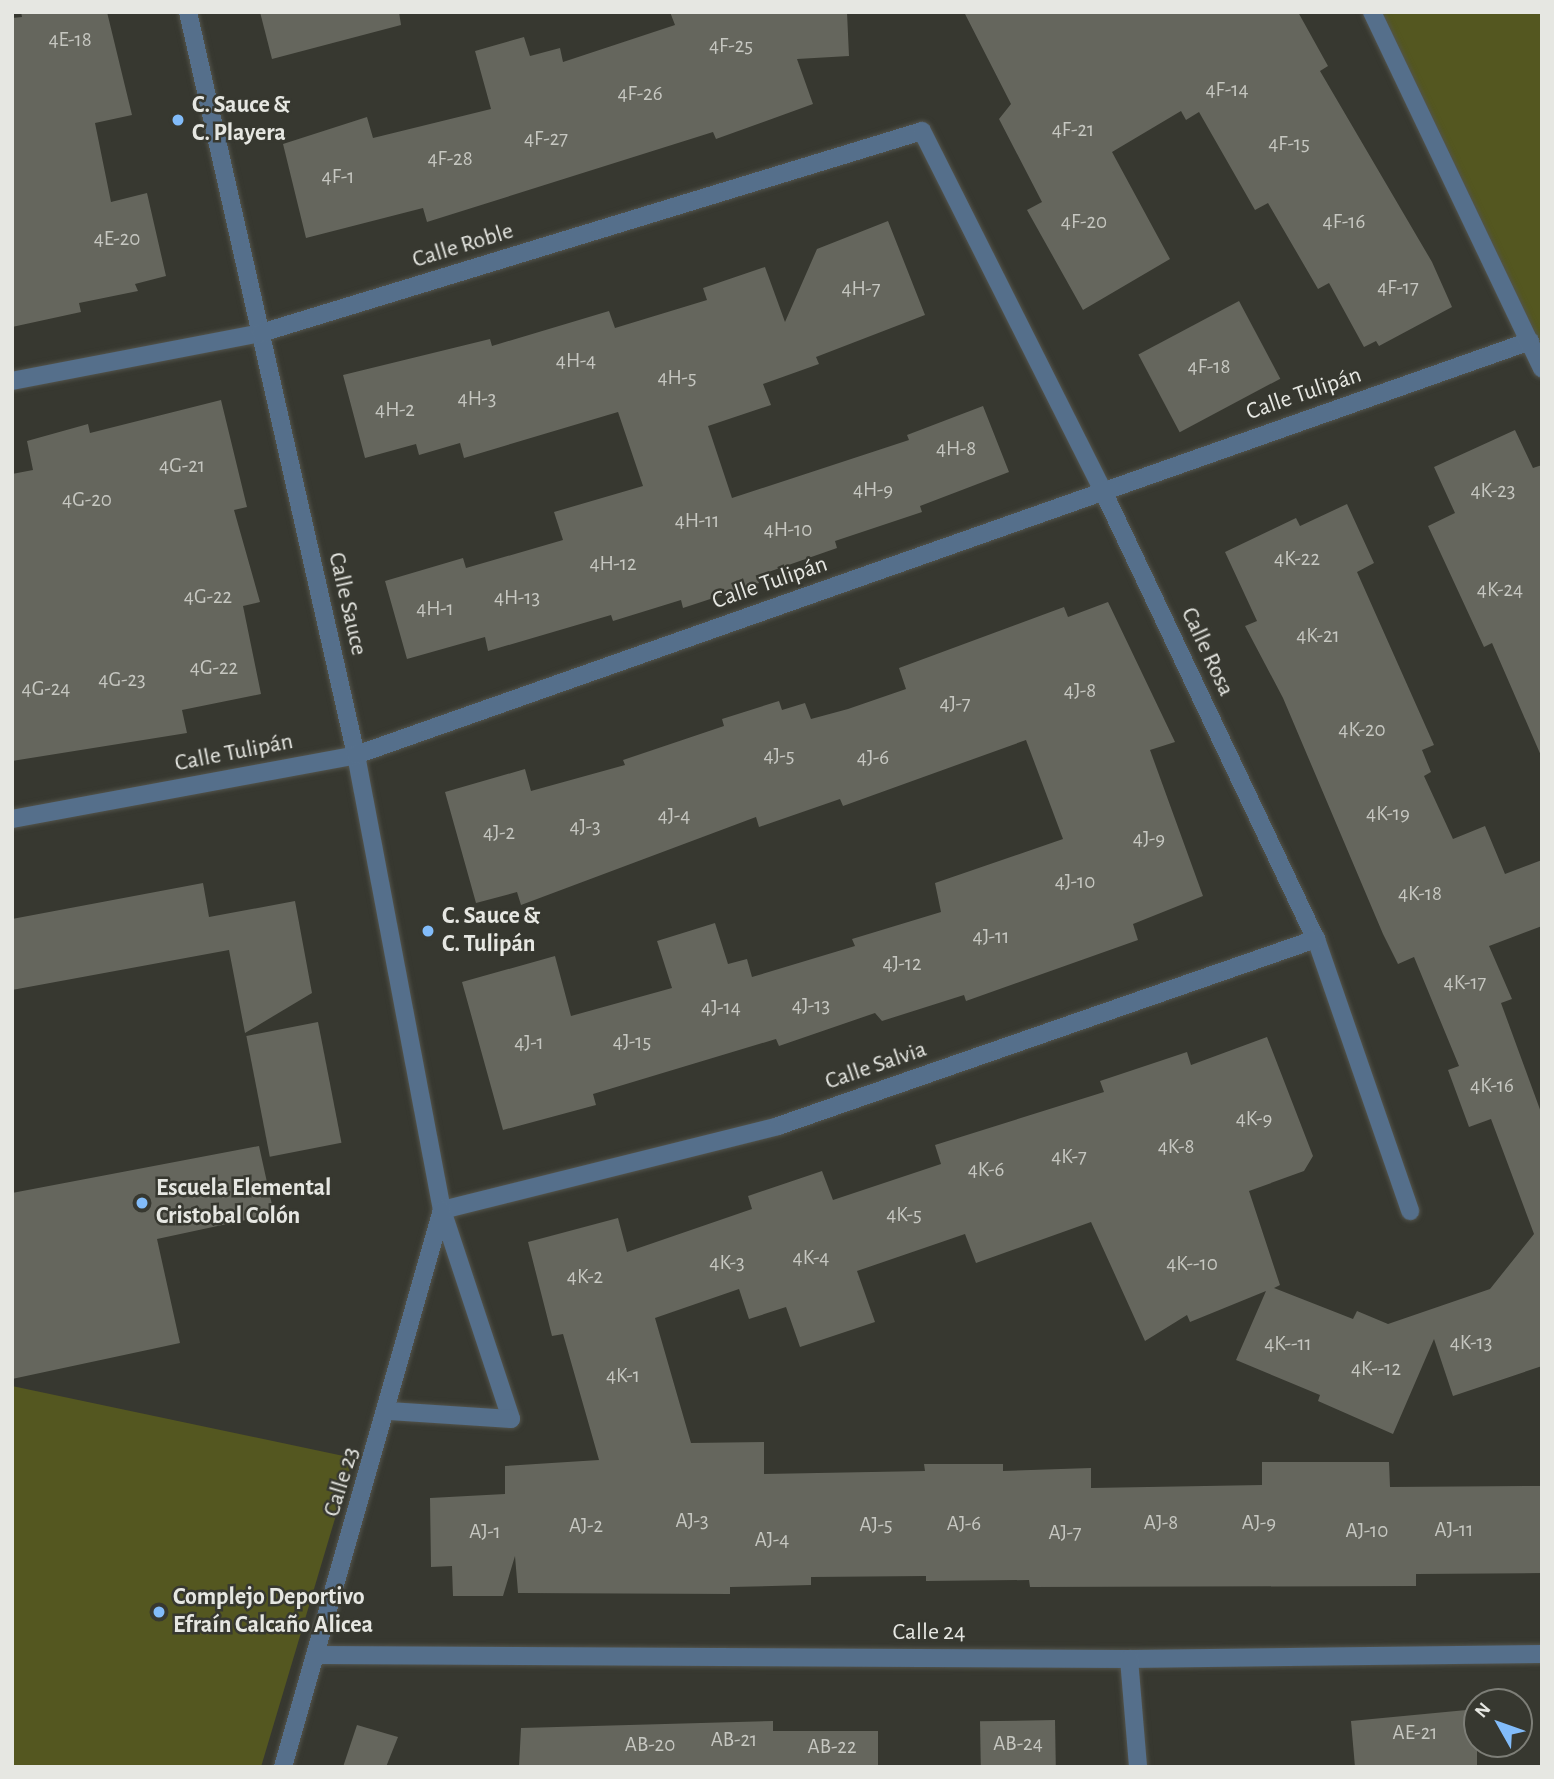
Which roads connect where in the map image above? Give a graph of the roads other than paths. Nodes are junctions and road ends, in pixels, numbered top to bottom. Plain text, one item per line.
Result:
1 (188, 12) edge
2 (1372, 12) edge
3 (922, 131) joint
4 (261, 333) junction
5 (1530, 341) junction
6 (1542, 368) edge
7 (12, 381) edge
8 (1103, 491) junction
9 (356, 755) junction
10 (12, 819) edge
11 (1316, 939) junction
12 (442, 1210) junction
13 (1410, 1210) dead end
14 (389, 1411) junction
15 (1542, 1654) edge
16 (317, 1655) junction
17 (1129, 1659) junction
18 (283, 1767) edge
19 (1138, 1767) edge

1 - 4 street, Calle Sauce
2 - 5 street
3 - 4 street, Calle Roble
3 - 8 street, Calle Rosa
4 - 7 street, Calle Roble
4 - 9 street, Calle Sauce
5 - 6 street
5 - 8 street, Calle Tulipán
8 - 9 street, Calle Tulipán
8 - 11 street, Calle Rosa
9 - 10 street, Calle Tulipán
9 - 12 street, Calle Sauce
11 - 12 street, Calle Salvia
11 - 13 street, Calle Rosa
12 - 14 street, Calle 23
12 - 14 street, Calle Sauce
14 - 16 street, Calle 23
15 - 17 street, Calle 24
16 - 17 street, Calle 24
16 - 18 street, Calle 23
17 - 19 street

